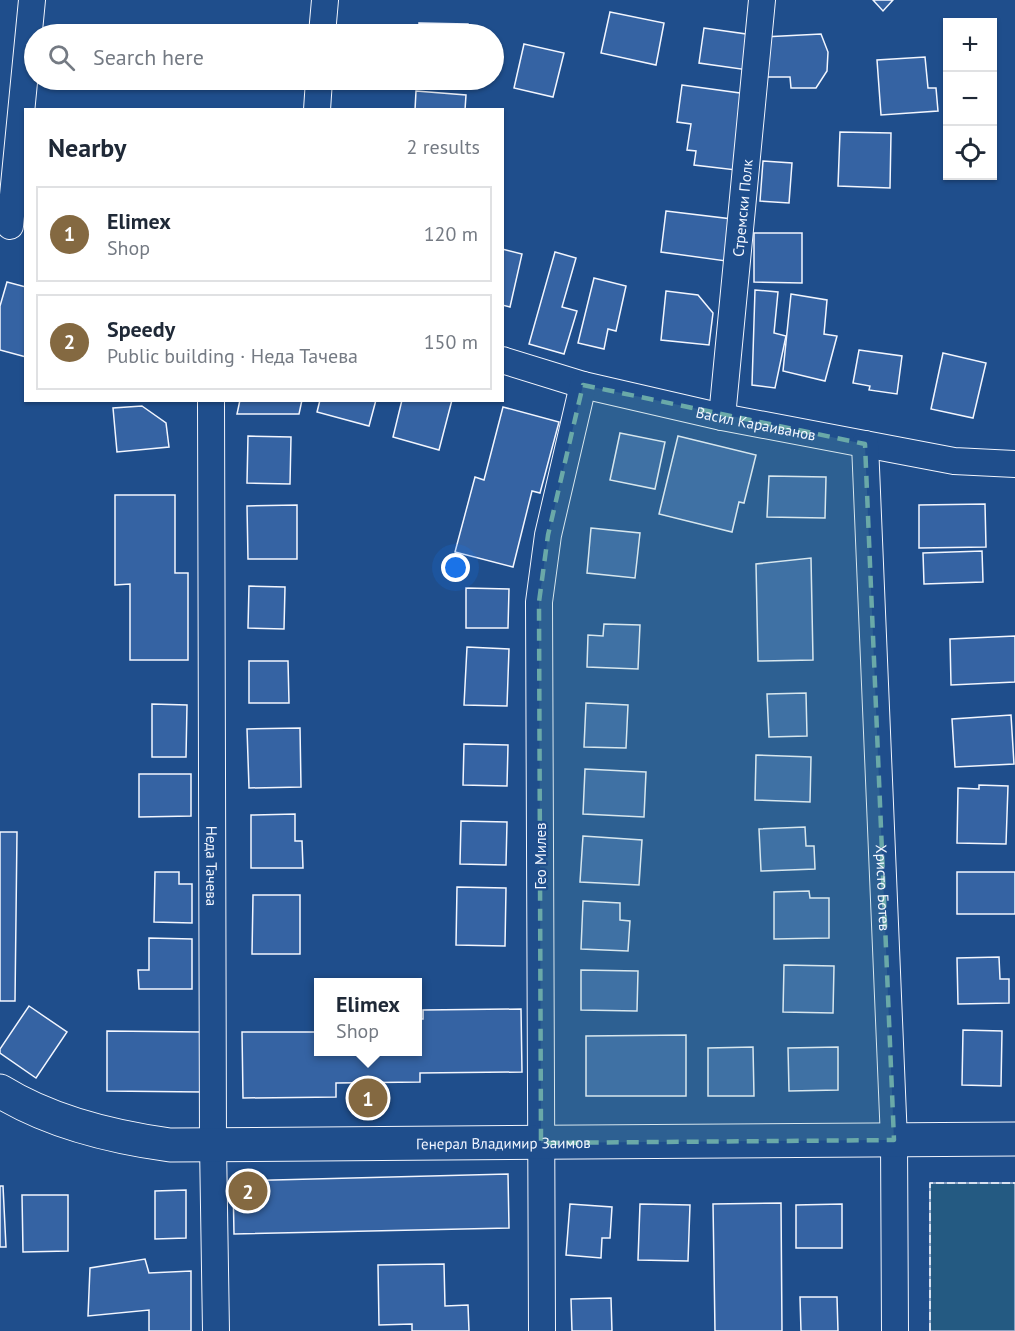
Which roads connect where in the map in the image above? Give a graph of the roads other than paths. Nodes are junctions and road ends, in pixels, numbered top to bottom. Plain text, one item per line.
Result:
1 (32, 0) edge
2 (325, 0) edge
3 (762, 0) edge
4 (30, 24) edge
5 (323, 24) edge
6 (24, 90) edge
7 (318, 90) edge
8 (317, 108) edge
9 (12, 228) edge
10 (504, 361) edge
11 (583, 385) junction
12 (211, 402) edge
13 (722, 417) junction
14 (865, 444) junction
15 (1015, 464) edge
16 (0, 1091) edge
17 (1015, 1139) edge
18 (894, 1140) junction
19 (541, 1143) junction
20 (213, 1145) junction
21 (216, 1331) edge
22 (542, 1331) edge
23 (895, 1331) edge

1 - 4 street
2 - 5 street
3 - 13 street, Стремски Полк
6 - 9 street
7 - 8 street
10 - 11 street, Васил Караиванов
11 - 13 street, Васил Караиванов
11 - 19 street, Гео Милев
12 - 20 street, Неда Тачева
13 - 14 street, Васил Караиванов
14 - 15 street, Васил Караиванов
14 - 18 street, Христо Ботев
16 - 20 street, Генерал Владимир Заимов
17 - 18 street, Генерал Владимир Заимов
18 - 19 street, Генерал Владимир Заимов
18 - 23 street, Христо Ботев
19 - 20 street, Генерал Владимир Заимов
19 - 22 street, Гео Милев
20 - 21 street, Неда Тачева

